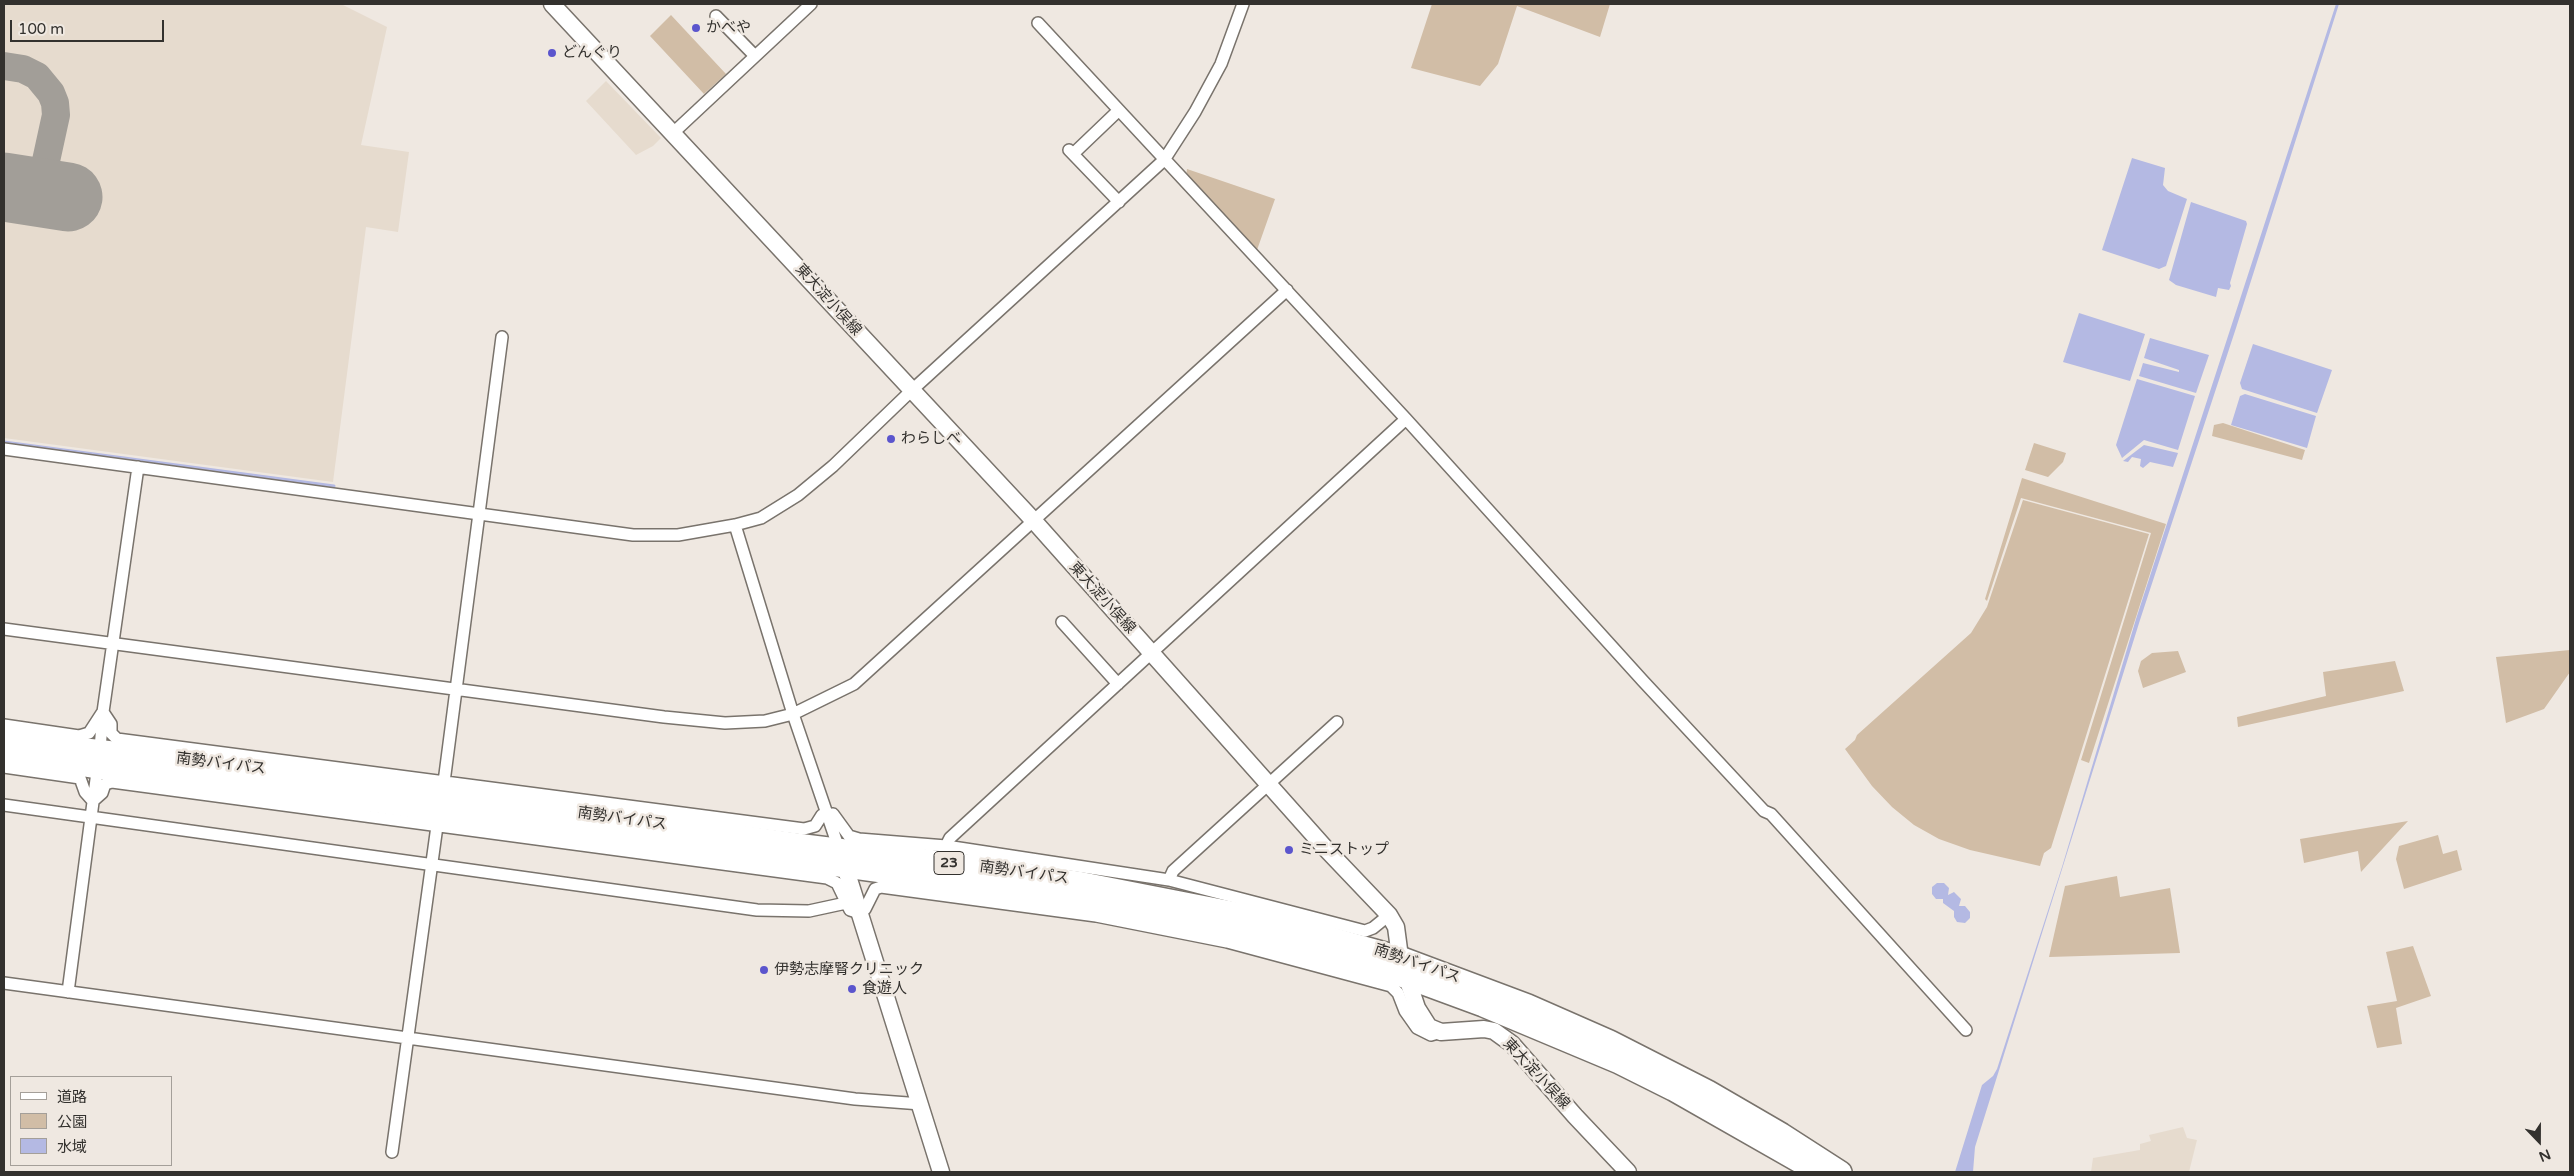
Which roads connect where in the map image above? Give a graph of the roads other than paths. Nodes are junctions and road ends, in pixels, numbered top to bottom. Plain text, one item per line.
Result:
1 (552, 4) edge
2 (1243, 4) edge
3 (808, 5) edge
4 (716, 16) dead end
5 (1038, 23) dead end
6 (755, 56) junction
7 (1119, 110) junction
8 (672, 134) junction
9 (1164, 160) junction
10 (1118, 202) junction
11 (1287, 290) junction
12 (502, 337) dead end
13 (911, 391) junction
14 (1406, 419) junction
15 (4, 449) edge
16 (138, 467) junction
17 (478, 514) junction
18 (1034, 522) junction
19 (735, 525) junction
20 (1062, 622) dead end
21 (4, 629) edge
22 (114, 644) junction
23 (1152, 654) junction
24 (1118, 684) junction
25 (456, 690) junction
26 (103, 712) junction
27 (793, 714) junction
28 (1337, 722) dead end
29 (4, 725) edge
30 (4, 740) edge
31 (4, 754) edge
32 (99, 758) junction
33 (4, 767) edge
34 (444, 782) junction
35 (1270, 785) junction
36 (93, 801) junction
37 (4, 805) edge
38 (826, 814) junction
39 (90, 817) junction
40 (437, 826) junction
41 (946, 846) junction
42 (842, 858) junction
43 (432, 866) junction
44 (1168, 880) junction
45 (846, 903) junction
46 (860, 913) junction
47 (1389, 915) junction
48 (1400, 957) junction
49 (1407, 978) junction
50 (4, 983) edge
51 (68, 992) junction
52 (1966, 1030) dead end
53 (1441, 1032) junction
54 (406, 1039) junction
55 (921, 1104) junction
56 (392, 1152) dead end
57 (941, 1172) edge
58 (1628, 1172) edge
59 (1816, 1172) edge
60 (1841, 1172) edge

1 - 8 main road, 東大淀小俣線
2 - 9 street
3 - 6 street
4 - 6 street
5 - 7 street
6 - 8 street
7 - 9 street
7 - 10 street
8 - 13 main road, 東大淀小俣線
9 - 10 street
9 - 11 street
10 - 13 street
11 - 14 street
11 - 18 street
12 - 17 street
13 - 18 main road, 東大淀小俣線
13 - 19 street
14 - 23 street
14 - 52 street
15 - 16 street
16 - 17 street
16 - 22 street
17 - 19 street
17 - 25 street
18 - 23 main road, 東大淀小俣線
18 - 27 street
19 - 27 street
20 - 24 street
21 - 22 street
22 - 25 street
22 - 26 street
23 - 24 street
23 - 35 main road, 東大淀小俣線
24 - 41 street
25 - 27 street
25 - 34 street
26 - 29 street
26 - 32 street
26 - 34 street
27 - 38 street
28 - 35 street
30 - 32 highway, 南勢バイパス / 23
31 - 32 highway, 南勢バイパス / 23
32 - 36 street
32 - 42 highway, 南勢バイパス / 23
33 - 36 street
34 - 38 street
35 - 44 street
35 - 47 main road, 東大淀小俣線
36 - 39 street
36 - 40 street
37 - 39 street
38 - 41 street
38 - 42 street
39 - 43 street
39 - 51 street
40 - 43 street
40 - 45 street
41 - 44 street
42 - 46 main road
42 - 48 highway, 南勢バイパス / 23
42 - 49 highway, 南勢バイパス / 23
43 - 45 street
43 - 54 street
44 - 47 street
45 - 46 street
46 - 53 street
46 - 55 main road
47 - 48 main road, 東大淀小俣線
48 - 49 main road, 東大淀小俣線
48 - 60 highway, 南勢バイパス / 23
49 - 53 main road, 東大淀小俣線
49 - 59 highway, 南勢バイパス / 23
50 - 51 street
51 - 54 street
53 - 58 main road, 東大淀小俣線
54 - 55 street
54 - 56 street
55 - 57 main road

